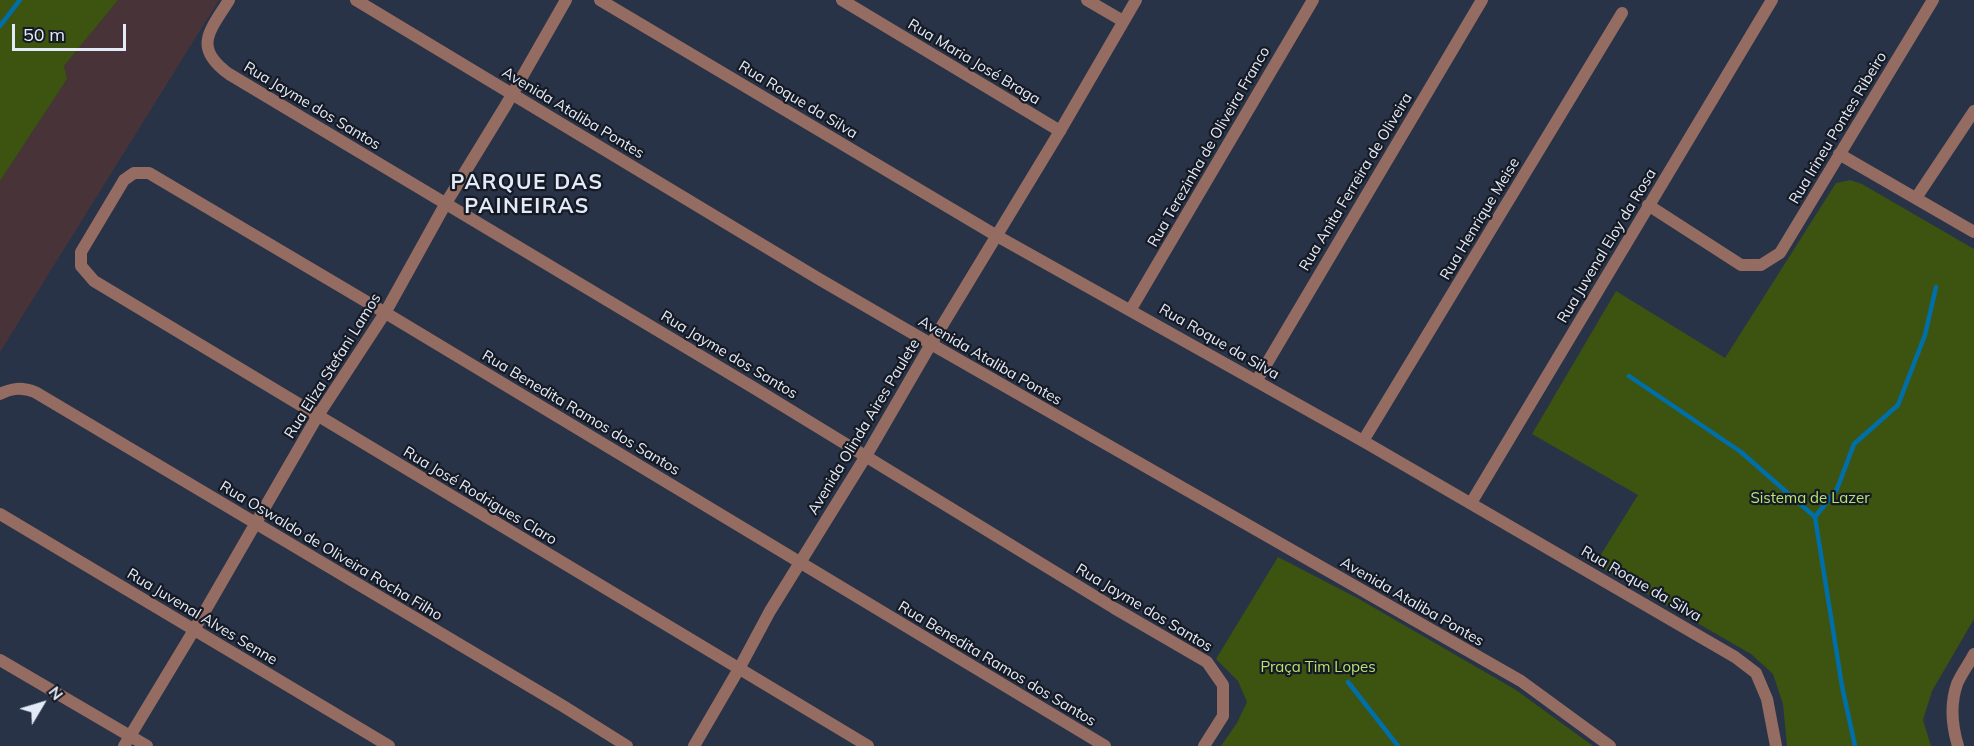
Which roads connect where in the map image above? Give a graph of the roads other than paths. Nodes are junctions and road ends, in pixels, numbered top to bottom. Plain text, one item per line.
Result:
1 (229, 0) edge
2 (356, 0) edge
3 (566, 0) edge
4 (600, 0) edge
5 (842, 0) edge
6 (1087, 0) edge
7 (1136, 0) edge
8 (1313, 0) edge
9 (1482, 0) edge
10 (1933, 0) edge
11 (1770, 2) edge
12 (1622, 13) dead end
13 (1123, 21) junction
14 (512, 94) junction
15 (1974, 111) edge
16 (1060, 131) junction
17 (1839, 154) junction
18 (1916, 198) junction
19 (446, 203) junction
20 (1648, 205) junction
21 (1974, 232) edge
22 (997, 236) junction
23 (81, 266) joint
24 (1131, 309) junction
25 (385, 313) junction
26 (931, 344) junction
27 (1257, 380) junction
28 (0, 394) edge
29 (317, 417) junction
30 (1364, 441) junction
31 (866, 456) junction
32 (1472, 503) junction
33 (0, 514) edge
34 (255, 523) junction
35 (799, 563) junction
36 (194, 630) junction
37 (1974, 654) edge
38 (0, 660) edge
39 (740, 667) junction
40 (127, 741) edge
41 (147, 746) edge
42 (389, 746) edge
43 (627, 746) edge
44 (693, 746) edge
45 (868, 746) edge
46 (1105, 746) edge
47 (1204, 746) edge
48 (1610, 746) edge
49 (1776, 746) edge
50 (1958, 746) edge

1 - 19 street, Rua Jayme dos Santos
2 - 14 street, Avenida Ataliba Pontes
3 - 14 street, Rua Eliza Stefani Lamos
4 - 22 street, Rua Roque da Silva
5 - 16 street, Rua Maria José Braga
6 - 13 street
7 - 13 street, Avenida Olinda Aires Paulete
8 - 24 street, Rua Terezinha de Oliveira Franco
9 - 27 street, Rua Anita Ferreira de Oliveira
10 - 17 street, Rua Irineu Pontes Ribeiro
11 - 20 street, Rua Juvenal Eloy da Rosa
12 - 30 street, Rua Henrique Meise
13 - 16 street, Avenida Olinda Aires Paulete
14 - 19 street, Rua Eliza Stefani Lamos
14 - 26 street, Avenida Ataliba Pontes
15 - 18 street
16 - 22 street, Avenida Olinda Aires Paulete
17 - 18 street
17 - 20 street, Rua Irineu Pontes Ribeiro
18 - 21 street
19 - 25 street, Rua Eliza Stefani Lamos
19 - 31 street, Rua Jayme dos Santos
20 - 32 street, Rua Juvenal Eloy da Rosa
22 - 24 street, Rua Roque da Silva
22 - 26 street, Avenida Olinda Aires Paulete
23 - 25 street, Rua Benedita Ramos dos Santos
23 - 29 street, Rua José Rodrigues Claro
24 - 27 street, Rua Roque da Silva
25 - 29 street, Rua Eliza Stefani Lamos
25 - 35 street, Rua Benedita Ramos dos Santos
26 - 31 street, Avenida Olinda Aires Paulete
26 - 48 street, Avenida Ataliba Pontes
27 - 30 street, Rua Roque da Silva
28 - 34 street, Rua Oswaldo de Oliveira Rocha Filho
29 - 34 street, Rua Eliza Stefani Lamos
29 - 39 street, Rua José Rodrigues Claro
30 - 32 street, Rua Roque da Silva
31 - 35 street, Avenida Olinda Aires Paulete
31 - 47 street, Rua Jayme dos Santos
32 - 49 street, Rua Roque da Silva
33 - 36 street, Rua Juvenal Alves Senne
34 - 36 street, Rua Eliza Stefani Lamos
34 - 43 street, Rua Oswaldo de Oliveira Rocha Filho
35 - 39 street, Avenida Olinda Aires Paulete
35 - 46 street, Rua Benedita Ramos dos Santos
36 - 40 street, Rua Eliza Stefani Lamos
36 - 42 street, Rua Juvenal Alves Senne
37 - 50 street
38 - 40 street
39 - 44 street, Avenida Olinda Aires Paulete
39 - 45 street, Rua José Rodrigues Claro
40 - 41 street

